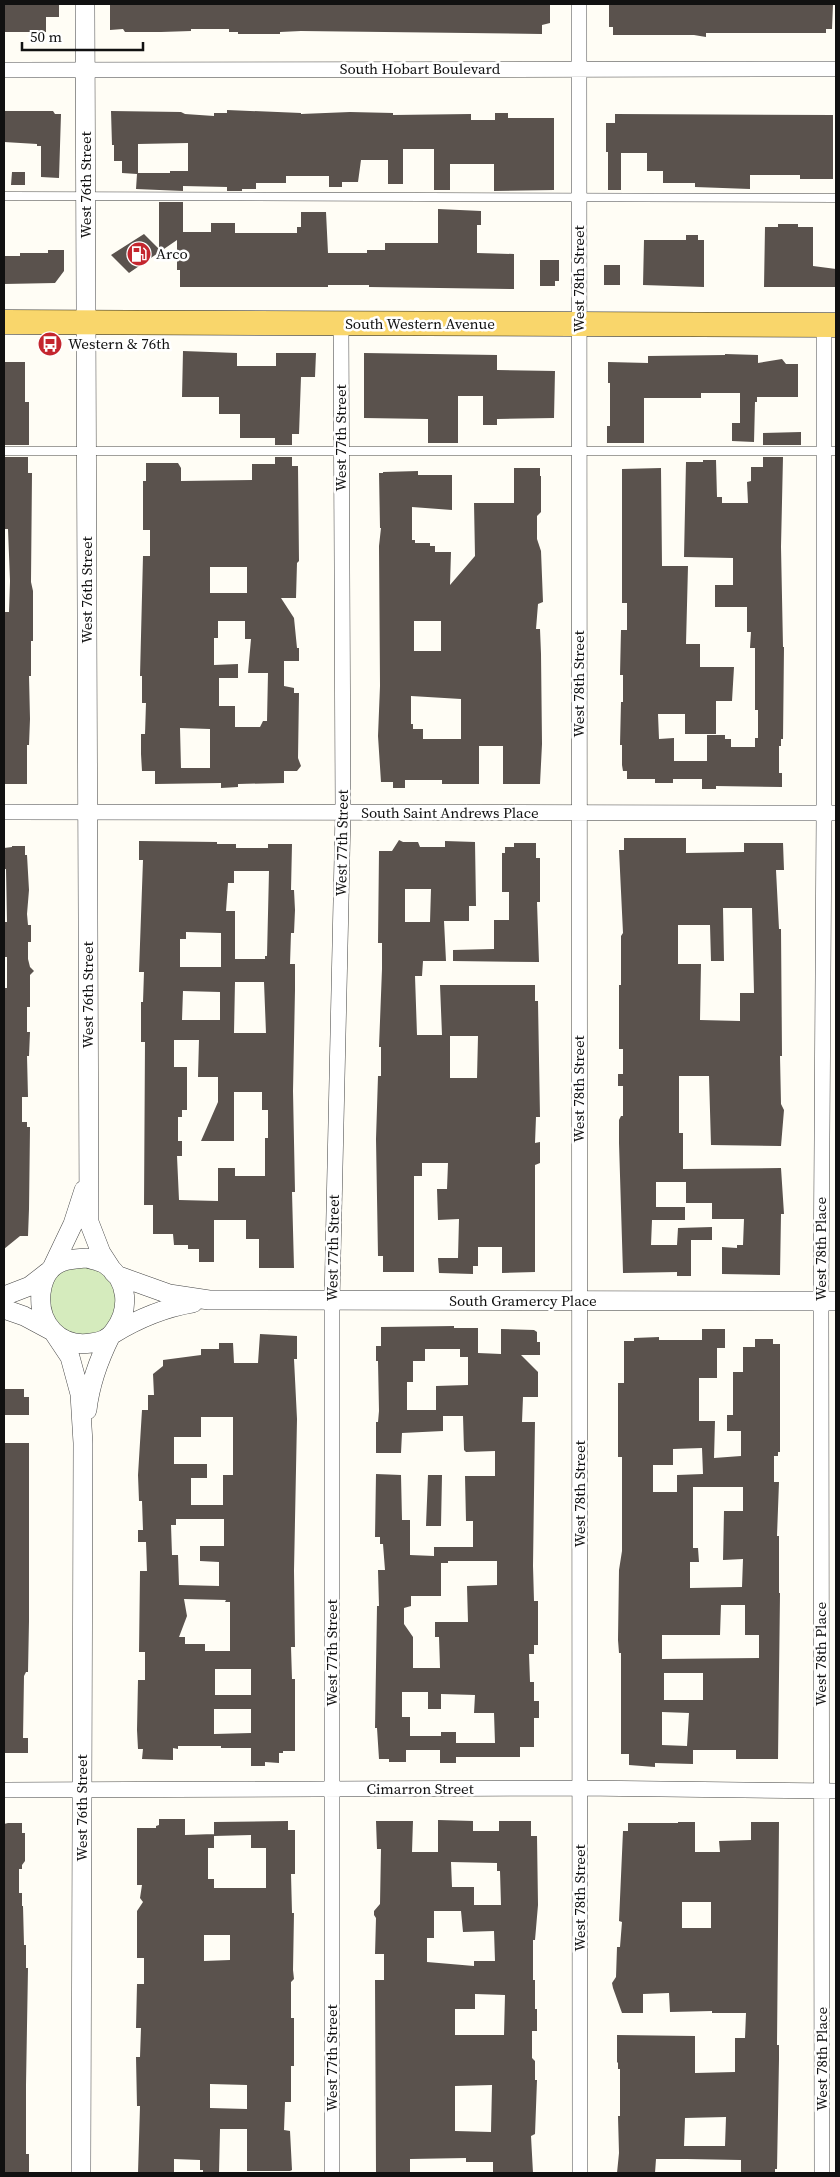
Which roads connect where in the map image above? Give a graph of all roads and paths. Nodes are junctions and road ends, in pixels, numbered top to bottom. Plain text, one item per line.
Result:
1 (85, 4) edge
2 (579, 4) edge
3 (579, 68) junction
4 (836, 69) edge
5 (4, 70) edge
6 (85, 71) junction
7 (4, 196) edge
8 (86, 196) junction
9 (579, 196) junction
10 (836, 198) edge
11 (4, 322) edge
12 (86, 322) junction
13 (341, 323) junction
14 (579, 324) junction
15 (830, 325) edge
16 (4, 451) edge
17 (88, 451) junction
18 (579, 451) junction
19 (830, 451) edge
20 (342, 452) junction
21 (4, 812) edge
22 (87, 812) junction
23 (344, 813) junction
24 (579, 813) junction
25 (830, 814) edge
26 (89, 1177) junction
27 (51, 1269) junction
28 (115, 1274) junction
29 (4, 1296) edge
30 (209, 1300) junction
31 (332, 1300) junction
32 (580, 1301) junction
33 (828, 1301) edge
34 (4, 1309) edge
35 (53, 1332) junction
36 (112, 1334) junction
37 (83, 1444) junction
38 (580, 1788) junction
39 (4, 1790) edge
40 (82, 1790) junction
41 (332, 1790) junction
42 (829, 1791) edge
43 (81, 2173) edge
44 (332, 2173) edge
45 (580, 2173) edge
46 (822, 2173) edge

1 - 6 street, West 76th Street
2 - 3 street, West 78th Street
3 - 4 street, South Hobart Boulevard
3 - 6 street, South Hobart Boulevard
3 - 9 street, West 78th Street
5 - 6 street, South Hobart Boulevard
6 - 8 street, West 76th Street
7 - 8 lane
8 - 9 lane
8 - 12 street, West 76th Street
9 - 10 lane
9 - 14 street, West 78th Street
11 - 12 main road, South Western Avenue
12 - 13 main road, South Western Avenue
12 - 17 street, West 76th Street
13 - 14 main road, South Western Avenue
13 - 20 street, West 77th Street
14 - 15 main road, South Western Avenue
14 - 18 street, West 78th Street
15 - 19 street, West 78th Place
16 - 17 lane
17 - 20 lane
17 - 22 street, West 76th Street
18 - 19 lane
18 - 20 lane
18 - 24 street, West 78th Street
19 - 25 street, West 78th Place
20 - 23 street, West 77th Street
21 - 22 street, South Saint Andrews Place
22 - 23 street, South Saint Andrews Place
22 - 26 street, West 76th Street
23 - 24 street, South Saint Andrews Place
23 - 31 street, West 77th Street
24 - 25 street, South Saint Andrews Place
24 - 32 street, West 78th Street
25 - 33 street, West 78th Place
26 - 27 street, West 76th Street
26 - 28 street, West 76th Street
27 - 28 street
27 - 29 street
27 - 35 street
28 - 30 street, South Gramercy Place
28 - 36 street
30 - 31 street, South Gramercy Place
30 - 36 street, South Gramercy Place
31 - 32 street, South Gramercy Place
31 - 41 street, West 77th Street
32 - 33 street, South Gramercy Place
32 - 38 street, West 78th Street
33 - 42 street, West 78th Place
34 - 35 street
35 - 36 street
35 - 37 street, West 76th Street
36 - 37 street, West 76th Street
37 - 40 street, West 76th Street
38 - 41 street, Cimarron Street
38 - 42 street, Cimarron Street
38 - 45 street, West 78th Street
39 - 40 street, Cimarron Street
40 - 41 street, Cimarron Street
40 - 43 street, West 76th Street
41 - 44 street, West 77th Street
42 - 46 street, West 78th Place

